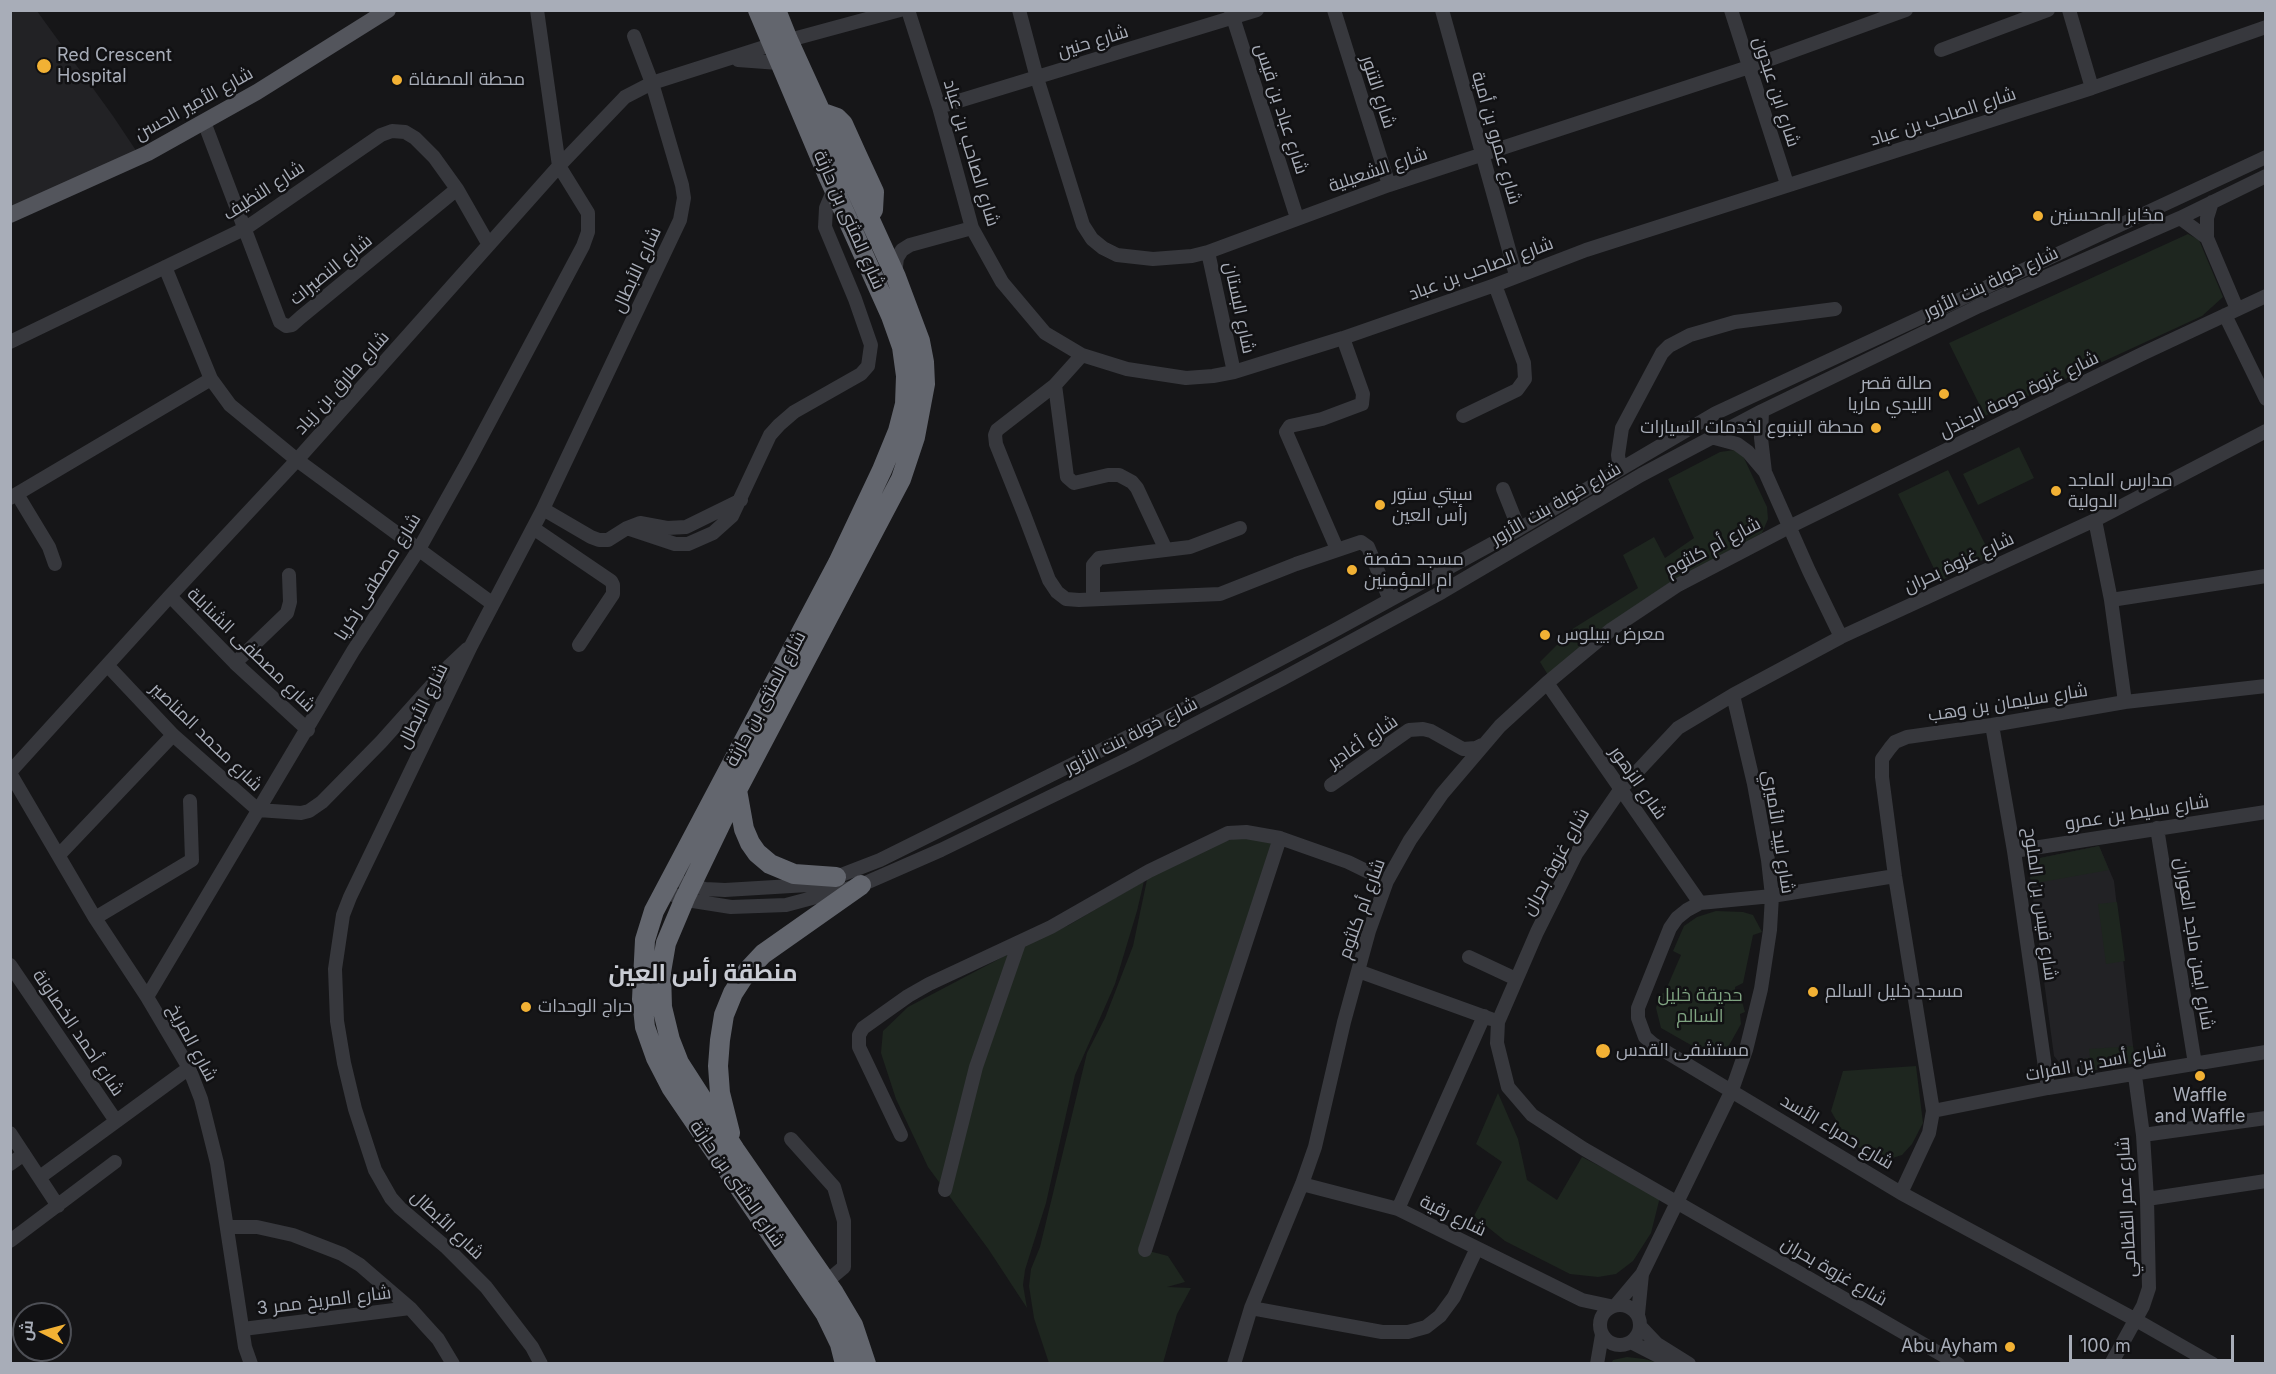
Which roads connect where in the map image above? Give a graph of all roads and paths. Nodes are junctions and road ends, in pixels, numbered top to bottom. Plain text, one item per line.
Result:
1 (388, 10) edge
2 (537, 10) edge
3 (758, 10) edge
4 (776, 10) edge
5 (900, 10) edge
6 (908, 10) edge
7 (1019, 10) edge
8 (1257, 10) edge
9 (1334, 10) edge
10 (1442, 10) edge
11 (1731, 10) edge
12 (1906, 10) edge
13 (2048, 10) edge
14 (2070, 10) edge
15 (1232, 14) edge
16 (2265, 27) edge
17 (634, 36) dead end
18 (779, 49) junction
19 (1941, 50) dead end
20 (727, 60) junction
21 (1749, 67) junction
22 (1037, 78) junction
23 (652, 83) junction
24 (2091, 88) junction
25 (939, 107) junction
26 (204, 122) junction
27 (1481, 153) junction
28 (2265, 157) edge
29 (559, 166) junction
30 (2265, 176) edge
31 (1787, 184) junction
32 (1389, 185) junction
33 (457, 189) junction
34 (834, 189) junction
35 (2212, 202) junction
36 (10, 214) edge
37 (1298, 218) junction
38 (2180, 218) junction
39 (246, 228) junction
40 (972, 228) junction
41 (2207, 238) junction
42 (489, 245) junction
43 (1208, 252) junction
44 (165, 267) junction
45 (1516, 275) junction
46 (896, 277) junction
47 (1993, 282) junction
48 (1494, 285) junction
49 (2265, 296) edge
50 (1998, 297) junction
51 (1835, 309) dead end
52 (2231, 312) junction
53 (1342, 338) junction
54 (10, 342) edge
55 (1082, 355) junction
56 (1234, 372) junction
57 (211, 379) junction
58 (1055, 385) junction
59 (2265, 399) edge
60 (1762, 411) junction
61 (1463, 416) dead end
62 (2265, 431) edge
63 (1711, 437) junction
64 (297, 460) junction
65 (1620, 469) junction
66 (882, 470) junction
67 (1765, 472) junction
68 (901, 479) junction
69 (1503, 489) dead end
70 (14, 496) edge
71 (543, 509) junction
72 (2095, 520) junction
73 (532, 528) junction
74 (1240, 528) dead end
75 (1519, 528) junction
76 (1789, 528) junction
77 (1489, 545) junction
78 (418, 549) junction
79 (1337, 549) junction
80 (1166, 550) junction
81 (1497, 558) junction
82 (55, 564) dead end
83 (289, 575) dead end
84 (2265, 576) edge
85 (170, 596) junction
86 (1094, 599) junction
87 (1390, 600) junction
88 (2111, 600) junction
89 (493, 604) junction
90 (1841, 637) junction
91 (471, 645) junction
92 (579, 645) dead end
93 (235, 663) junction
94 (108, 666) junction
95 (1547, 683) junction
96 (2265, 686) edge
97 (1733, 695) junction
98 (2125, 702) junction
99 (1992, 725) junction
100 (308, 730) junction
101 (173, 735) junction
102 (1482, 745) junction
103 (10, 772) edge
104 (1331, 785) dead end
105 (737, 790) junction
106 (1620, 790) junction
107 (190, 801) dead end
108 (258, 810) junction
109 (2265, 812) edge
110 (2157, 828) junction
111 (1280, 838) junction
112 (2014, 851) junction
113 (59, 855) junction
114 (1895, 876) junction
115 (836, 877) junction
116 (1388, 881) junction
117 (667, 885) junction
118 (861, 885) junction
119 (688, 892) junction
120 (1773, 896) junction
121 (1700, 903) junction
122 (95, 918) junction
123 (1018, 942) junction
124 (1469, 957) dead end
125 (10, 965) edge
126 (1358, 971) junction
127 (1516, 979) junction
128 (147, 997) junction
129 (1484, 1016) junction
130 (1498, 1022) junction
131 (2265, 1052) edge
132 (2195, 1064) junction
133 (189, 1068) junction
134 (2134, 1076) junction
135 (2048, 1088) junction
136 (1732, 1090) junction
137 (1933, 1111) junction
138 (2265, 1118) edge
139 (116, 1121) junction
140 (10, 1133) edge
141 (901, 1135) dead end
142 (2142, 1135) junction
143 (791, 1139) dead end
144 (735, 1150) junction
145 (24, 1154) junction
146 (115, 1162) dead end
147 (10, 1164) edge
148 (40, 1177) junction
149 (2265, 1181) edge
150 (1302, 1184) junction
151 (945, 1190) dead end
152 (1902, 1193) junction
153 (2147, 1199) junction
154 (1677, 1201) junction
155 (58, 1206) junction
156 (1398, 1209) junction
157 (227, 1227) junction
158 (10, 1241) edge
159 (1477, 1248) junction
160 (1145, 1251) dead end
161 (1642, 1274) junction
162 (826, 1282) junction
163 (1582, 1300) junction
164 (1613, 1306) junction
165 (410, 1308) junction
166 (1251, 1308) junction
167 (1639, 1320) junction
168 (2136, 1320) junction
169 (1601, 1328) junction
170 (243, 1329) junction
171 (1625, 1344) junction
172 (250, 1364) edge
173 (453, 1364) edge
174 (541, 1364) edge
175 (845, 1364) edge
176 (866, 1364) edge
177 (1234, 1364) edge
178 (1598, 1364) edge
179 (1673, 1364) edge
180 (1689, 1364) edge
181 (1958, 1364) edge
182 (2111, 1364) edge
183 (2213, 1364) edge

1 - 26 main road, شارع الأمير الحسن
2 - 29 street
3 - 18 highway, شارع المثنى بن حارثة
4 - 18 highway, شارع المثنى بن حارثة
5 - 18 street
6 - 25 street, شارع الصاحب بن عباد
7 - 22 street, شارع الشعيلية
8 - 15 street, شارع حنين
9 - 32 street, شارع التنور
10 - 27 street, شارع عمرو بن أمية
11 - 21 street, شارع ابن عبدون
12 - 21 street, شارع الشعيلية
13 - 19 street
14 - 24 street
15 - 22 street, شارع حنين
15 - 37 street, شارع عباد بن قيس
16 - 24 street, شارع الصاحب بن عباد
17 - 23 street, شارع الأبطال
18 - 20 street, شارع طارق بن زياد
18 - 20 street, شارع طارق بن زياد
18 - 34 highway, شارع المثنى بن حارثة
18 - 46 highway, شارع المثنى بن حارثة
20 - 23 street, شارع طارق بن زياد
21 - 27 street, شارع الشعيلية
21 - 31 street, شارع ابن عبدون
22 - 25 street, شارع حنين
22 - 43 street, شارع الشعيلية
23 - 29 street, شارع طارق بن زياد
23 - 71 street, شارع الأبطال
24 - 31 street, شارع الصاحب بن عباد
25 - 40 street, شارع الصاحب بن عباد
26 - 36 main road, شارع الأمير الحسن
26 - 39 street, شارع النصيرات
27 - 32 street, شارع الشعيلية
27 - 45 street, شارع عمرو بن أمية
28 - 47 street, شارع خولة بنت الأزور
29 - 42 street, شارع طارق بن زياد
29 - 78 street, شارع مصطفى زكريا
30 - 35 street, شارع خولة بنت الأزور
31 - 45 street, شارع الصاحب بن عباد
32 - 37 street, شارع الشعيلية
33 - 39 street, شارع النظيف
33 - 39 street, شارع النصيرات
33 - 42 street, شارع النظيف
34 - 66 highway, شارع المثنى بن حارثة
34 - 71 street
35 - 38 street, شارع خولة بنت الأزور
35 - 41 street
37 - 43 street, شارع الشعيلية
38 - 41 street
38 - 50 street, شارع خولة بنت الأزور
39 - 44 street, شارع النظيف
40 - 46 street
40 - 55 street, شارع الصاحب بن عباد
41 - 52 street
42 - 64 street, شارع طارق بن زياد
43 - 56 street, شارع البستان
44 - 54 street, شارع النظيف
44 - 57 street
45 - 48 street, شارع الصاحب بن عباد
46 - 68 highway, شارع المثنى بن حارثة
47 - 50 street
47 - 65 street, شارع خولة بنت الأزور
48 - 53 street, شارع الصاحب بن عباد
48 - 61 street
49 - 52 street, شارع غزوة دومة الجندل
50 - 60 street, شارع خولة بنت الأزور
51 - 65 street
52 - 59 street
52 - 76 street, شارع غزوة دومة الجندل
53 - 56 street, شارع الصاحب بن عباد
53 - 79 street
55 - 56 street, شارع الصاحب بن عباد
55 - 58 street
57 - 64 street
57 - 70 street
58 - 80 street
58 - 86 street
60 - 63 street, شارع خولة بنت الأزور
60 - 67 street
62 - 72 street, شارع غزوة بحران
63 - 67 street
63 - 81 street, شارع خولة بنت الأزور
64 - 78 street
64 - 85 street, شارع طارق بن زياد
65 - 75 street, شارع خولة بنت الأزور
66 - 68 highway
66 - 117 highway, شارع المثنى بن حارثة
67 - 76 street
68 - 105 highway, شارع المثنى بن حارثة
69 - 75 street
70 - 82 street
71 - 73 street, شارع الأبطال
72 - 88 street
72 - 90 street, شارع غزوة بحران
73 - 89 street, شارع الأبطال
73 - 92 street
74 - 80 street
75 - 77 street, شارع خولة بنت الأزور
76 - 90 street
76 - 95 street, شارع أم كلثوم
77 - 81 street
77 - 87 street, شارع خولة بنت الأزور
78 - 89 street
78 - 100 street, شارع مصطفى زكريا
79 - 86 street
79 - 87 street
80 - 86 street
81 - 118 street, شارع خولة بنت الأزور
83 - 93 street
84 - 88 street
85 - 93 street, شارع مصطفى الشنابلة
85 - 94 street, شارع طارق بن زياد
87 - 115 street, شارع خولة بنت الأزور
88 - 98 street
89 - 91 street, شارع الأبطال
90 - 97 street, شارع غزوة بحران
91 - 108 street, شارع محمد المناصير
91 - 174 street, شارع الأبطال
93 - 100 street, شارع مصطفى الشنابلة
94 - 101 street, شارع محمد المناصير
94 - 103 street, شارع طارق بن زياد
95 - 102 street, شارع أم كلثوم
95 - 106 street, شارع الزهور
96 - 98 street, شارع سليمان بن وهب
97 - 106 street, شارع غزوة بحران
97 - 120 street, شارع لبيد الأميري
98 - 99 street, شارع سليمان بن وهب
99 - 112 street, شارع قيس بن الملوح
99 - 114 street, شارع سليمان بن وهب
100 - 108 street, شارع مصطفى زكريا
101 - 108 street, شارع محمد المناصير
101 - 113 street
102 - 104 street, شارع أغادير
102 - 116 street, شارع أم كلثوم
103 - 113 street, شارع المريخ
105 - 115 highway
105 - 119 highway, شارع المثنى بن حارثة
106 - 121 street, شارع الزهور
106 - 127 street, شارع غزوة بحران
107 - 122 street
108 - 128 street, شارع مصطفى زكريا
109 - 110 street, شارع سليط بن عمرو
110 - 112 street, شارع سليط بن عمرو
110 - 132 street, شارع ايمن ماجد العوران
111 - 116 street
111 - 123 street
111 - 160 street
112 - 135 street, شارع قيس بن الملوح
113 - 122 street, شارع المريخ
114 - 120 street
114 - 137 street, شارع سليمان بن وهب
115 - 119 street, شارع خولة بنت الأزور
116 - 126 street, شارع أم كلثوم
117 - 119 street, شارع خولة بنت الأزور
117 - 175 highway, شارع المثنى بن حارثة
118 - 119 street, شارع خولة بنت الأزور
118 - 144 highway
119 - 144 highway, شارع المثنى بن حارثة
120 - 121 street, شارع حمراء الأسد
120 - 136 street, شارع لبيد الأميري
121 - 136 street, شارع حمراء الأسد
122 - 128 street, شارع المريخ
123 - 141 street
123 - 151 street
124 - 127 street
125 - 139 street, شارع أحمد الخصاونة
126 - 129 street
126 - 150 street, شارع أم كلثوم
127 - 130 street, شارع غزوة بحران
128 - 133 street, شارع المريخ
129 - 130 street
129 - 156 street
130 - 154 street, شارع غزوة بحران
131 - 132 street, شارع أسد بن الفرات
132 - 134 street, شارع أسد بن الفرات
133 - 139 street
133 - 157 street, شارع المريخ
134 - 135 street, شارع أسد بن الفرات
134 - 142 street, شارع عمر القطامي
135 - 137 street, شارع أسد بن الفرات
136 - 152 street, شارع حمراء الأسد
136 - 154 street, شارع لبيد الأميري
137 - 152 street, شارع سليمان بن وهب
138 - 142 street
139 - 148 street
140 - 145 street
142 - 153 street, شارع عمر القطامي
143 - 162 street
144 - 162 highway, شارع المثنى بن حارثة
145 - 147 street
145 - 148 street
146 - 155 street
148 - 155 street
149 - 153 street
150 - 156 street, شارع رقية
150 - 166 street, شارع أم كلثوم
152 - 168 street, شارع حمراء الأسد
153 - 168 street, شارع عمر القطامي
154 - 161 street, شارع لبيد الأميري
154 - 181 street, شارع غزوة بحران
155 - 158 street
156 - 159 street, شارع رقية
157 - 165 street
157 - 170 street, شارع المريخ
159 - 163 street, شارع رقية
159 - 166 street
161 - 164 street, شارع لبيد الأميري
161 - 167 street, شارع لبيد الأميري
162 - 176 highway, شارع المثنى بن حارثة
163 - 164 street, شارع رقية
163 - 169 street, شارع رقية
164 - 167 street
164 - 169 street
165 - 170 street, شارع المريخ ممر 3
165 - 173 street
166 - 177 street, شارع أم كلثوم
167 - 171 street
167 - 180 street
168 - 182 street, شارع عمر القطامي
168 - 183 street, شارع حمراء الأسد
169 - 171 street
169 - 178 street
170 - 172 street, شارع المريخ
171 - 178 street
171 - 179 street

